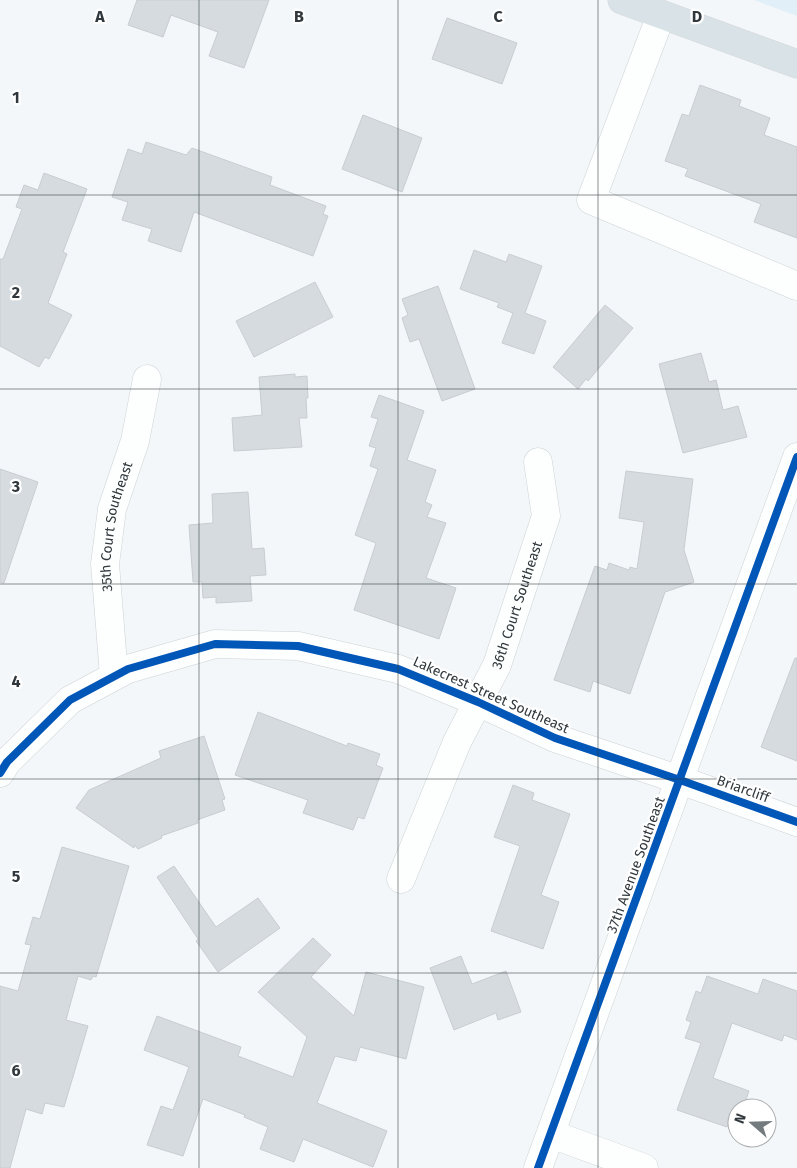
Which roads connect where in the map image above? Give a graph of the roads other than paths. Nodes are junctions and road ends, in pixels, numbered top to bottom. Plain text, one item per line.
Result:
1 (622, 0) edge
2 (661, 14) junction
3 (797, 64) edge
4 (797, 286) edge
5 (147, 379) dead end
6 (538, 462) dead end
7 (795, 467) edge
8 (114, 676) junction
9 (478, 702) junction
10 (0, 773) edge
11 (680, 780) junction
12 (797, 822) edge
13 (401, 879) dead end
14 (551, 1134) junction
15 (538, 1168) edge
16 (644, 1168) edge

1 - 2 main road
2 - 3 main road
2 - 4 street
5 - 8 street, 35th Court Southeast
6 - 9 street, 36th Court Southeast
7 - 11 street, 37th Avenue Southeast
8 - 9 street, Lakecrest Street Southeast
8 - 10 street, Lakecrest Street Southeast
9 - 11 street, Lakecrest Street Southeast
9 - 13 street, 36th Court Southeast
11 - 12 street, Briarcliff
11 - 14 street, 37th Avenue Southeast
14 - 15 street, 37th Avenue Southeast
14 - 16 street

